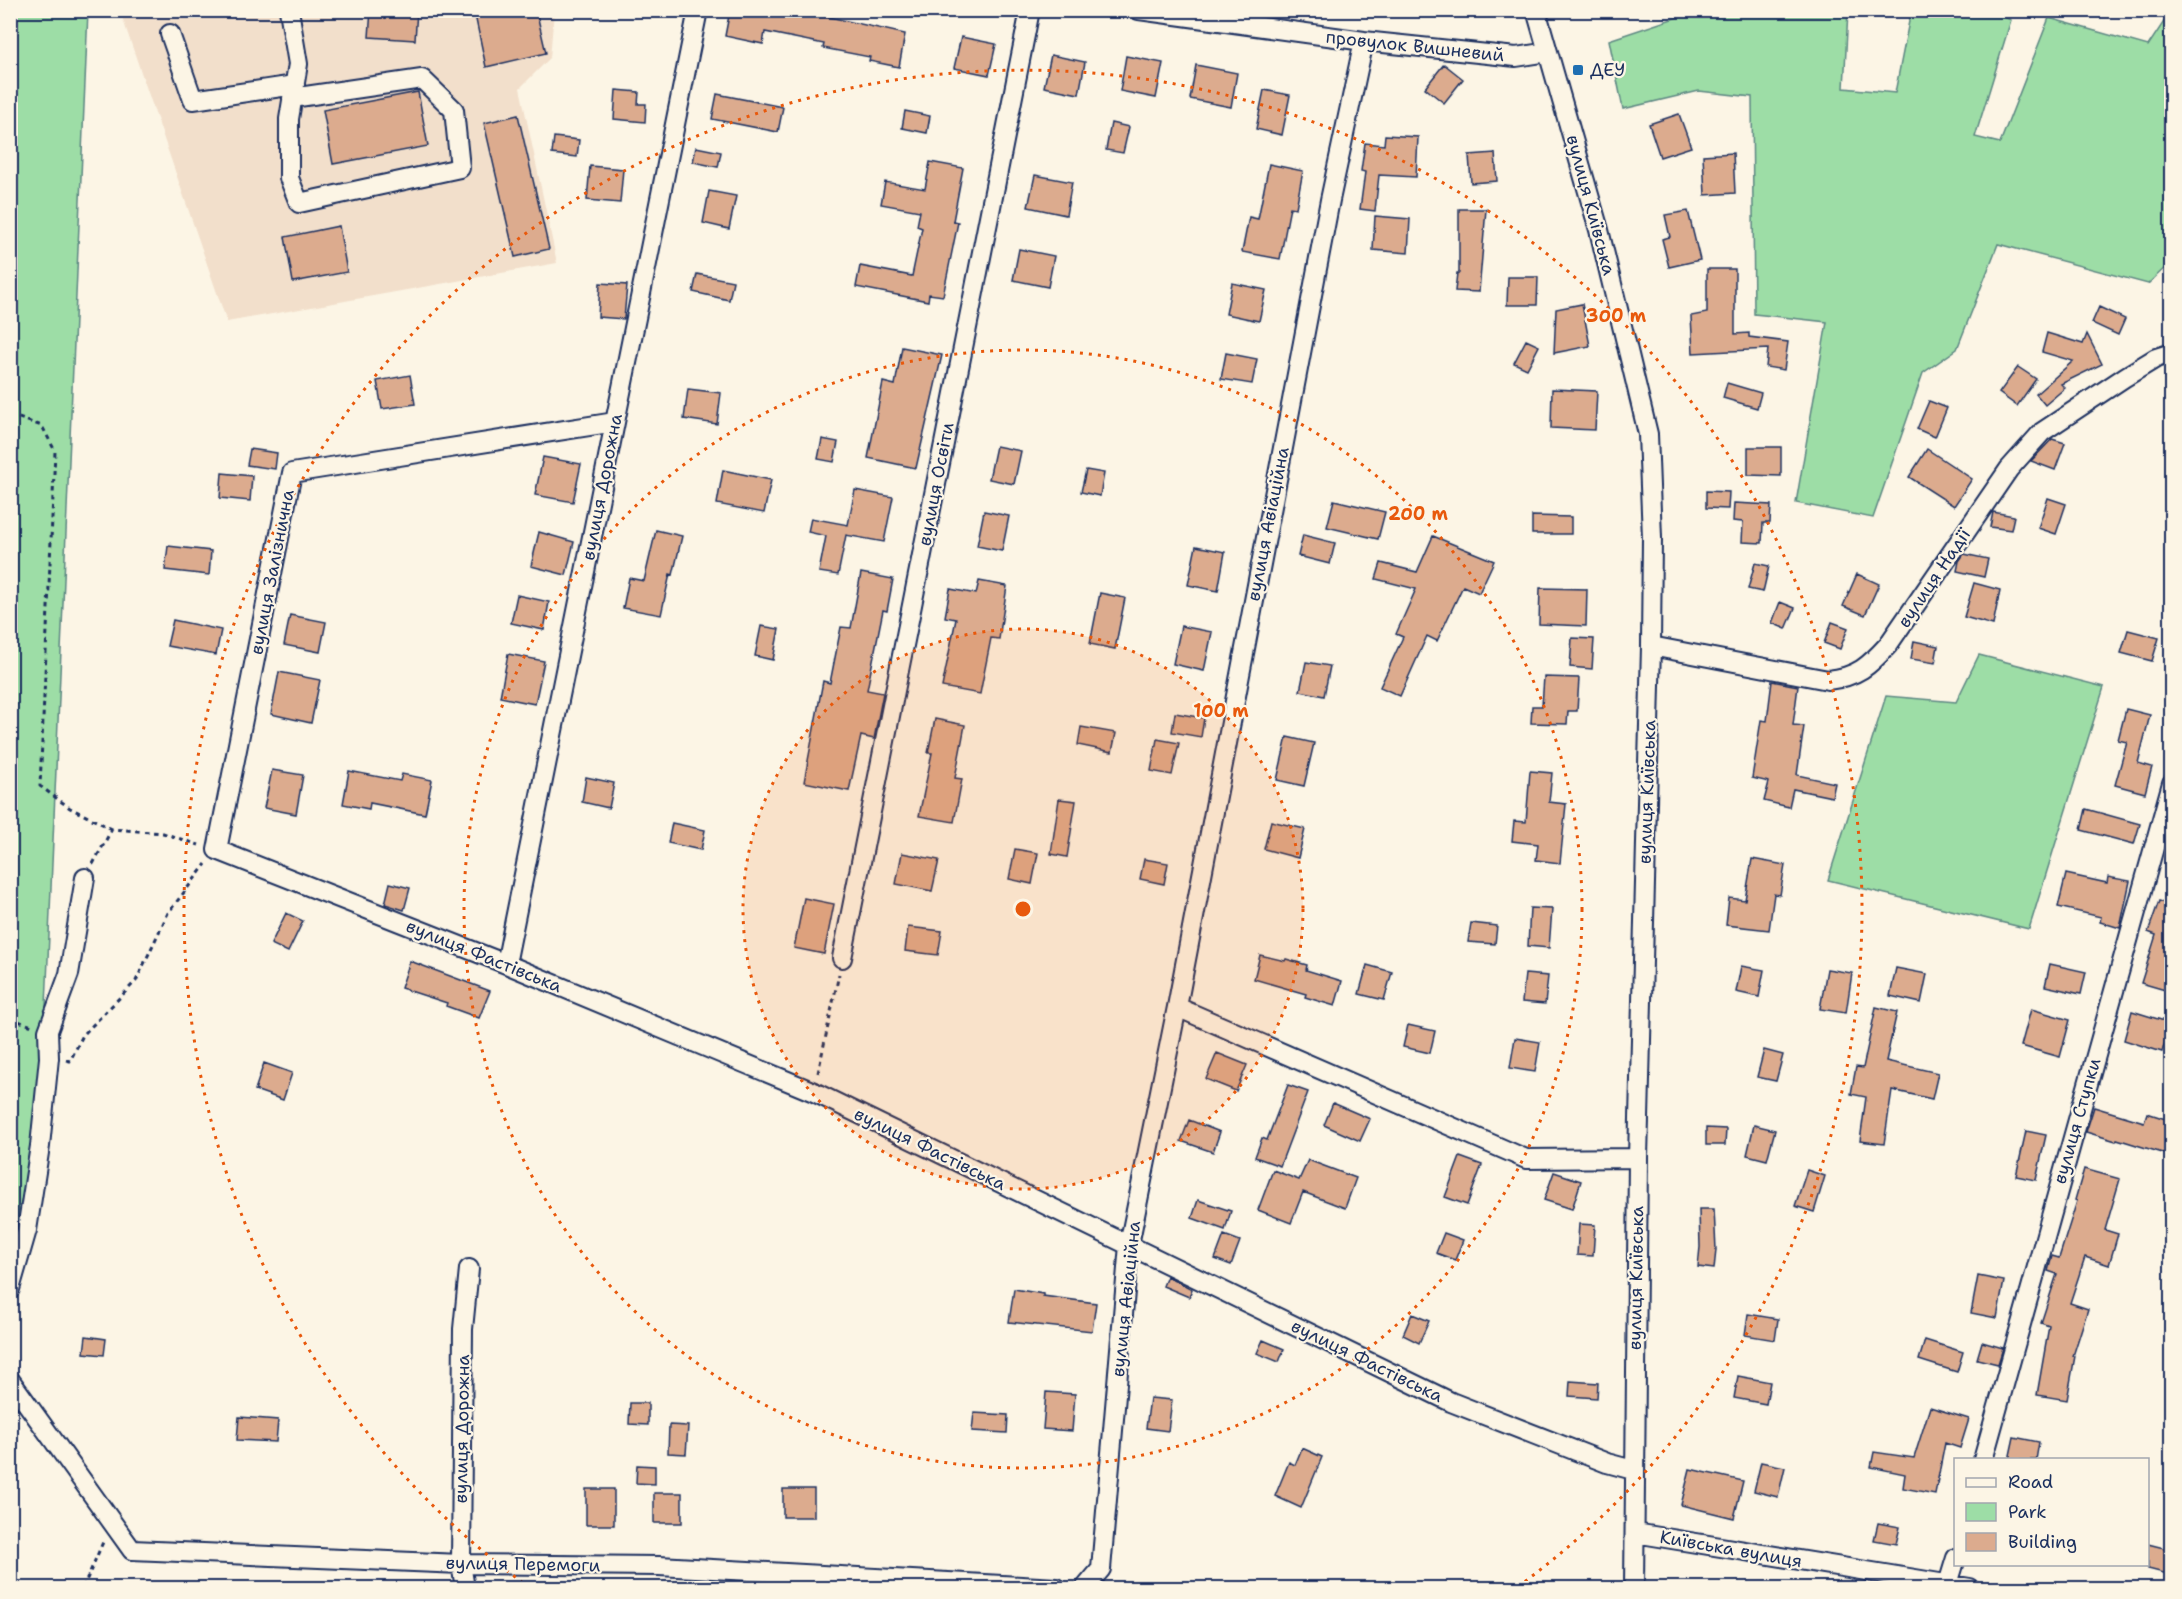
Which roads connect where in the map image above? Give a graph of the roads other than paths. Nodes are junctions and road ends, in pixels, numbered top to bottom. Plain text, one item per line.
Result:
1 (289, 10) edge
2 (698, 10) edge
3 (1030, 10) edge
4 (1139, 10) edge
5 (1536, 10) edge
6 (170, 34) dead end
7 (1364, 41) junction
8 (1548, 52) junction
9 (293, 91) junction
10 (2172, 353) edge
11 (615, 422) junction
12 (1651, 646) junction
13 (2172, 783) edge
14 (217, 850) joint
15 (85, 878) road end
16 (842, 958) road end
17 (506, 964) junction
18 (1177, 1007) junction
19 (1638, 1158) junction
20 (1129, 1245) junction
21 (470, 1269) dead end
22 (10, 1289) edge
23 (10, 1380) edge
24 (1984, 1458) edge
25 (1633, 1470) junction
26 (1635, 1533) junction
27 (461, 1564) junction
28 (1954, 1564) edge
29 (1948, 1584) junction
30 (465, 1588) edge
31 (1057, 1588) edge
32 (1085, 1588) edge
33 (1634, 1588) edge
34 (1971, 1588) edge

1 - 9 street
2 - 11 street, вулиця Дорожна
3 - 16 street, вулиця Освіти
4 - 7 street, провулок Вишневий
5 - 8 street, вулиця Київська
6 - 9 street
7 - 8 street, провулок Вишневий
7 - 18 street, вулиця Авіаційна
8 - 12 street, вулиця Київська
9 - 9 street
10 - 12 street, вулиця Надії
11 - 14 street, вулиця Залізнична
11 - 17 street, вулиця Дорожна
12 - 19 street, вулиця Київська
13 - 24 street, вулиця Ступки
14 - 17 street, вулиця Фастівська
15 - 22 street
17 - 20 street, вулиця Фастівська
18 - 19 street
18 - 20 street, вулиця Авіаційна
19 - 25 street, вулиця Київська
20 - 25 street, вулиця Фастівська
20 - 32 street, вулиця Авіаційна
21 - 27 street, вулиця Дорожна
23 - 27 street, вулиця Перемоги
25 - 26 street, вулиця Київська
26 - 29 street, Київська вулиця
26 - 33 street, вулиця Київська
27 - 30 street, вулиця Дорожна
27 - 31 street, вулиця Перемоги
28 - 29 street
29 - 34 street, Київська вулиця

